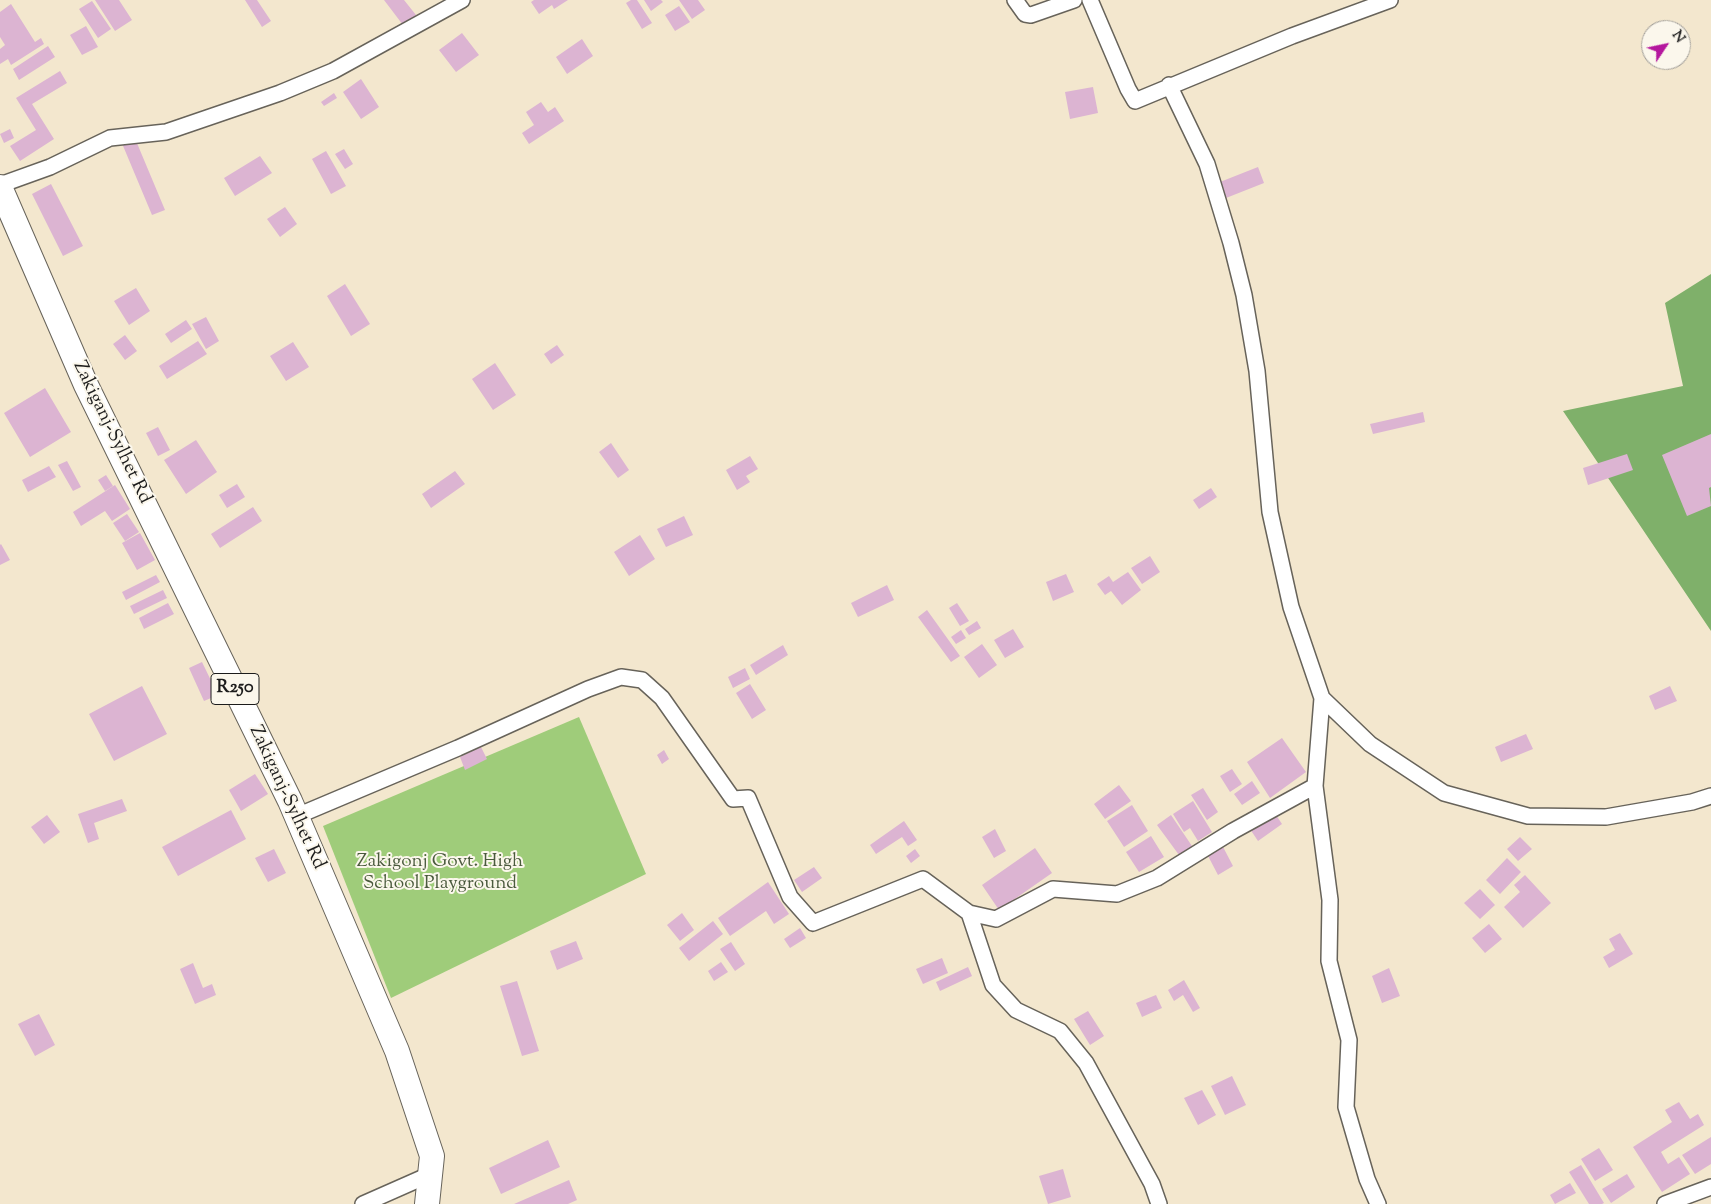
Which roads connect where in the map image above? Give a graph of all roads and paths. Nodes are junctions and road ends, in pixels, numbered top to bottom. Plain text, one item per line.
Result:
1 (462, 0) edge
2 (1016, 0) edge
3 (1074, 0) edge
4 (1090, 0) edge
5 (1390, 0) edge
6 (1169, 86) junction
7 (0, 186) edge
8 (1322, 698) junction
9 (1315, 786) junction
10 (1711, 796) edge
11 (297, 816) junction
12 (969, 913) junction
13 (431, 1174) junction
14 (1711, 1187) edge
15 (363, 1204) edge
16 (428, 1204) edge
17 (1159, 1204) edge
18 (1378, 1204) edge
19 (1665, 1204) edge

1 - 7 street
2 - 3 street
4 - 6 street
5 - 6 street
6 - 8 street
7 - 11 main road, Zakiganj-Sylhet Rd / R250
8 - 9 street
8 - 10 street
9 - 12 street
9 - 18 street
11 - 12 street
11 - 13 main road, Zakiganj-Sylhet Rd / R250
12 - 17 street
13 - 15 street
13 - 16 main road, Zakiganj-Sylhet Rd / R250
14 - 19 street

